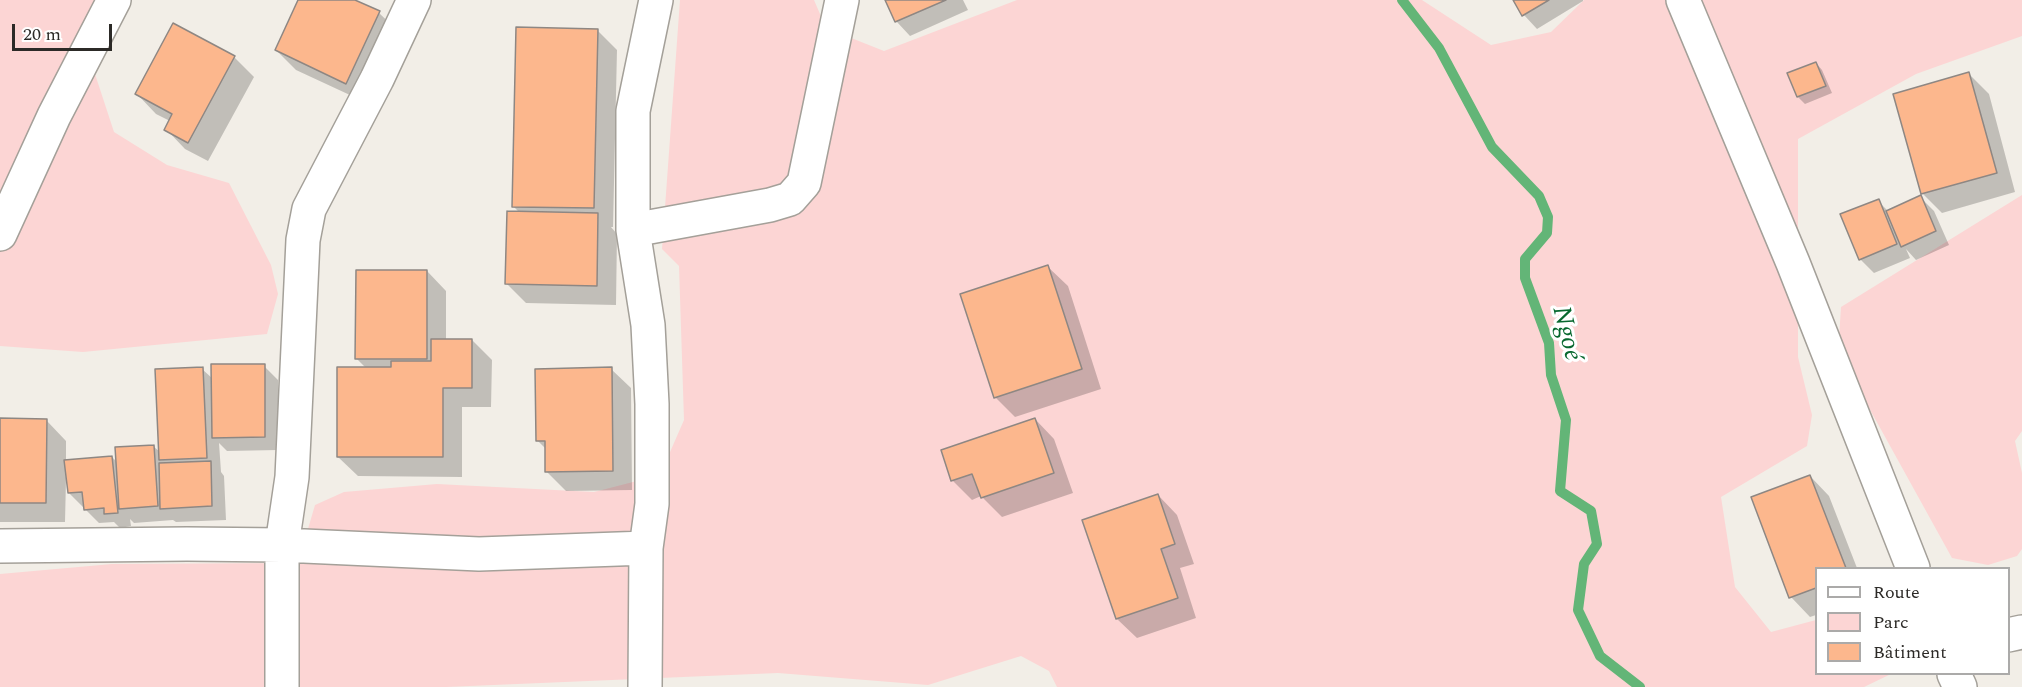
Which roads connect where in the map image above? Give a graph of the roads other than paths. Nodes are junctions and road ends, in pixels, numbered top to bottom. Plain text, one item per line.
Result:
1 (114, 0) edge
2 (414, 0) edge
3 (656, 0) edge
4 (842, 0) edge
5 (1683, 0) edge
6 (633, 230) junction
7 (0, 234) edge
8 (282, 545) junction
9 (0, 546) edge
10 (646, 548) junction
11 (1912, 567) edge
12 (282, 687) edge
13 (645, 687) edge

1 - 7 main road
2 - 8 main road
3 - 6 main road
4 - 6 main road
5 - 11 main road
6 - 10 main road
8 - 9 main road
8 - 10 main road
8 - 12 main road
10 - 13 main road

